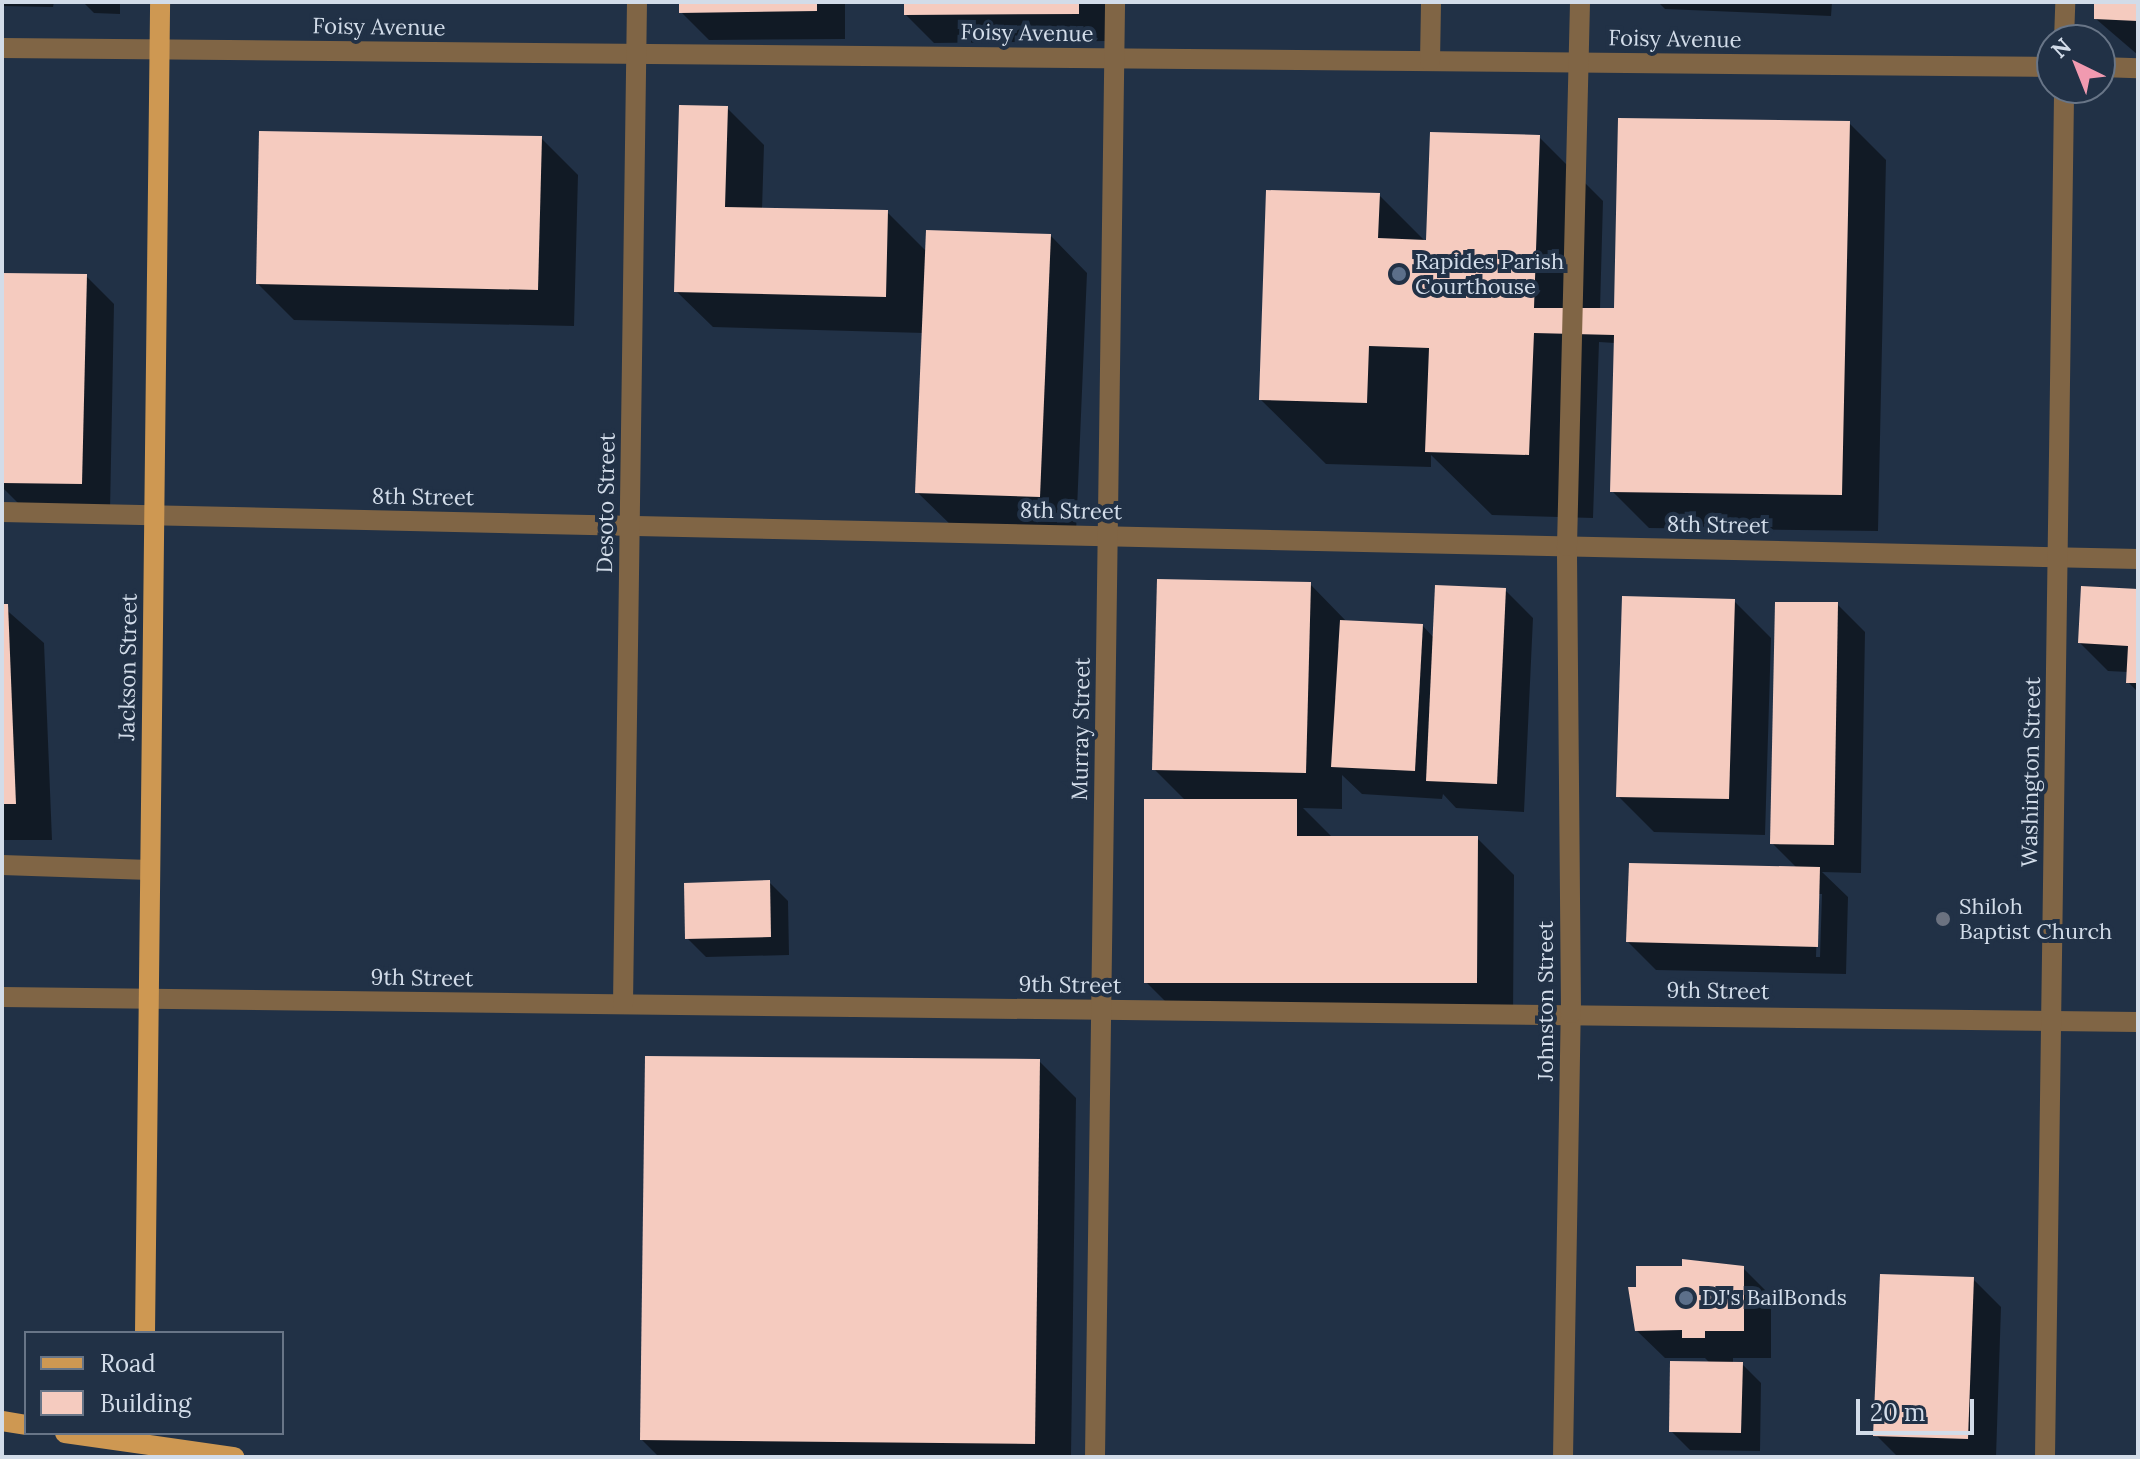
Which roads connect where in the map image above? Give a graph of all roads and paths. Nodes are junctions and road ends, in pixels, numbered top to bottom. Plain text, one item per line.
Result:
1 (160, 2) edge
2 (637, 2) edge
3 (1115, 2) edge
4 (1431, 2) edge
5 (1580, 2) edge
6 (2065, 2) edge
7 (2064, 24) edge
8 (2, 48) edge
9 (159, 49) junction
10 (636, 54) junction
11 (1114, 58) junction
12 (1430, 61) junction
13 (1579, 62) junction
14 (2036, 67) edge
15 (2116, 67) edge
16 (2138, 68) edge
17 (2064, 104) edge
18 (2, 512) edge
19 (154, 515) junction
20 (630, 525) junction
21 (1108, 536) junction
22 (1567, 546) junction
23 (2058, 557) junction
24 (2138, 559) edge
25 (2, 865) edge
26 (150, 870) junction
27 (2, 997) edge
28 (149, 998) junction
29 (623, 1004) junction
30 (1101, 1010) junction
31 (1571, 1013) junction
32 (2051, 1021) junction
33 (2138, 1022) edge
34 (145, 1331) edge
35 (2, 1421) edge
36 (24, 1425) edge
37 (77, 1435) edge
38 (144, 1446) edge
39 (234, 1457) edge
40 (1095, 1457) edge
41 (1563, 1457) edge
42 (2045, 1457) edge

1 - 9 main road, Jackson Street
2 - 10 street, Desoto Street
3 - 11 street, Murray Street
4 - 12 street
5 - 13 street
6 - 7 street
8 - 9 street, Foisy Avenue
9 - 10 street, Foisy Avenue
9 - 19 main road, Jackson Street
10 - 11 street, Foisy Avenue
10 - 20 street, Desoto Street
11 - 12 street, Foisy Avenue
11 - 21 street, Murray Street
12 - 13 street, Foisy Avenue
13 - 14 street, Foisy Avenue
13 - 22 street, Johnston Street
15 - 16 street
17 - 23 street, Washington Street
18 - 19 street, 8th Street
19 - 20 street, 8th Street
19 - 26 main road, Jackson Street
20 - 21 street, 8th Street
20 - 29 street, Desoto Street
21 - 22 street, 8th Street
21 - 30 street, Murray Street
22 - 23 street, 8th Street
22 - 31 street, Johnston Street
23 - 24 street, 8th Street
23 - 32 street, Washington Street
25 - 26 street
26 - 28 main road, Jackson Street
27 - 28 street, 9th Street
28 - 29 street, 9th Street
28 - 34 main road, Jackson Street
29 - 30 street, 9th Street
30 - 31 street, 9th Street
30 - 40 street, Murray Street
31 - 32 street, 9th Street
31 - 41 street, Johnston Street
32 - 33 street, 9th Street
32 - 42 street, Washington Street
35 - 36 main road
37 - 38 main road
38 - 39 main road

